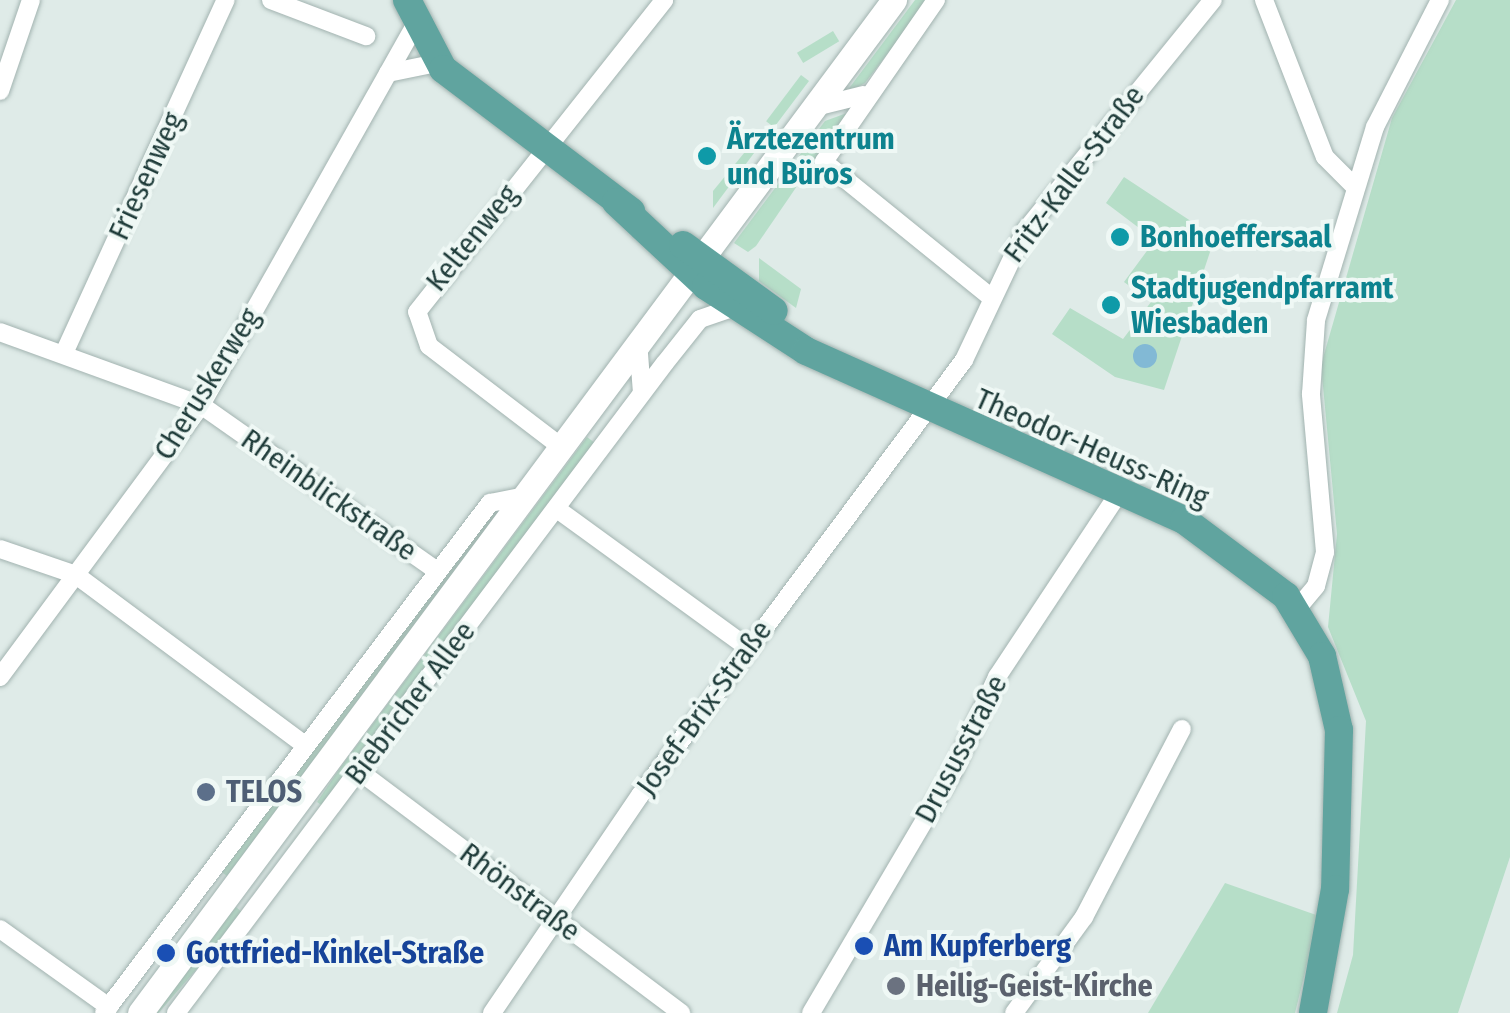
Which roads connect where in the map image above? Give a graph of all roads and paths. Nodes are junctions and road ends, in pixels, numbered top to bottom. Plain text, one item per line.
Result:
1 (31, 0) edge
2 (226, 0) edge
3 (270, 0) edge
4 (664, 0) edge
5 (894, 0) edge
6 (936, 0) edge
7 (1213, 0) edge
8 (1264, 0) edge
9 (1440, 0) edge
10 (411, 13) edge
11 (366, 36) dead end
12 (438, 62) junction
13 (388, 73) junction
14 (0, 91) edge
15 (863, 94) junction
16 (816, 107) junction
17 (545, 148) junction
18 (1354, 186) junction
19 (695, 266) junction
20 (992, 298) junction
21 (735, 307) junction
22 (0, 332) edge
23 (638, 341) junction
24 (65, 351) junction
25 (642, 393) junction
26 (200, 405) junction
27 (914, 406) junction
28 (560, 446) junction
29 (1121, 490) junction
30 (526, 496) junction
31 (557, 509) junction
32 (0, 549) edge
33 (437, 571) junction
34 (76, 575) junction
35 (1296, 610) junction
36 (748, 648) junction
37 (0, 677) edge
38 (1182, 729) dead end
39 (304, 746) junction
40 (359, 770) junction
41 (556, 920) junction
42 (0, 929) edge
43 (106, 1010) edge
44 (140, 1013) edge
45 (176, 1013) edge
46 (492, 1013) edge
47 (682, 1013) edge
48 (811, 1013) edge
49 (1014, 1013) edge
50 (1313, 1013) edge

1 - 14 street
2 - 24 street, Friesenweg
3 - 11 street
4 - 17 street, Keltenweg
5 - 16 main road, Biebricher Allee
6 - 15 street
7 - 20 street, Fritz-Kalle-Straße
8 - 18 street
9 - 18 street
10 - 12 main road
10 - 13 street, Cheruskerweg
12 - 13 street
12 - 17 main road
13 - 26 street, Cheruskerweg
15 - 16 street
15 - 20 street
16 - 19 main road, Biebricher Allee
17 - 19 main road
17 - 28 street, Keltenweg
18 - 35 street
19 - 21 main road, Theodor-Heuss-Ring
19 - 23 main road, Biebricher Allee
19 - 27 main road, Theodor-Heuss-Ring
20 - 27 street, Fritz-Kalle-Straße
21 - 25 street, Biebricher Allee
21 - 27 main road, Theodor-Heuss-Ring
22 - 24 street, Rheinblickstraße
23 - 25 street
23 - 28 main road, Biebricher Allee
24 - 26 street, Rheinblickstraße
25 - 31 street, Biebricher Allee
26 - 33 street, Rheinblickstraße
26 - 34 street, Cheruskerweg
27 - 29 main road, Theodor-Heuss-Ring
27 - 36 street, Josef-Brix-Straße
28 - 30 main road, Biebricher Allee
29 - 35 main road, Theodor-Heuss-Ring
29 - 48 street, Drususstraße
30 - 33 street, Biebricher Allee
30 - 44 main road, Biebricher Allee
31 - 36 street
31 - 40 street, Biebricher Allee
32 - 34 street
33 - 39 street, Biebricher Allee
34 - 37 street, Cheruskerweg
34 - 39 street
35 - 50 main road, Theodor-Heuss-Ring
36 - 41 street, Josef-Brix-Straße
38 - 49 street
39 - 43 street, Biebricher Allee
40 - 41 street, Rhönstraße
40 - 45 street, Biebricher Allee
41 - 46 street, Josef-Brix-Straße
41 - 47 street, Rhönstraße
42 - 43 street

